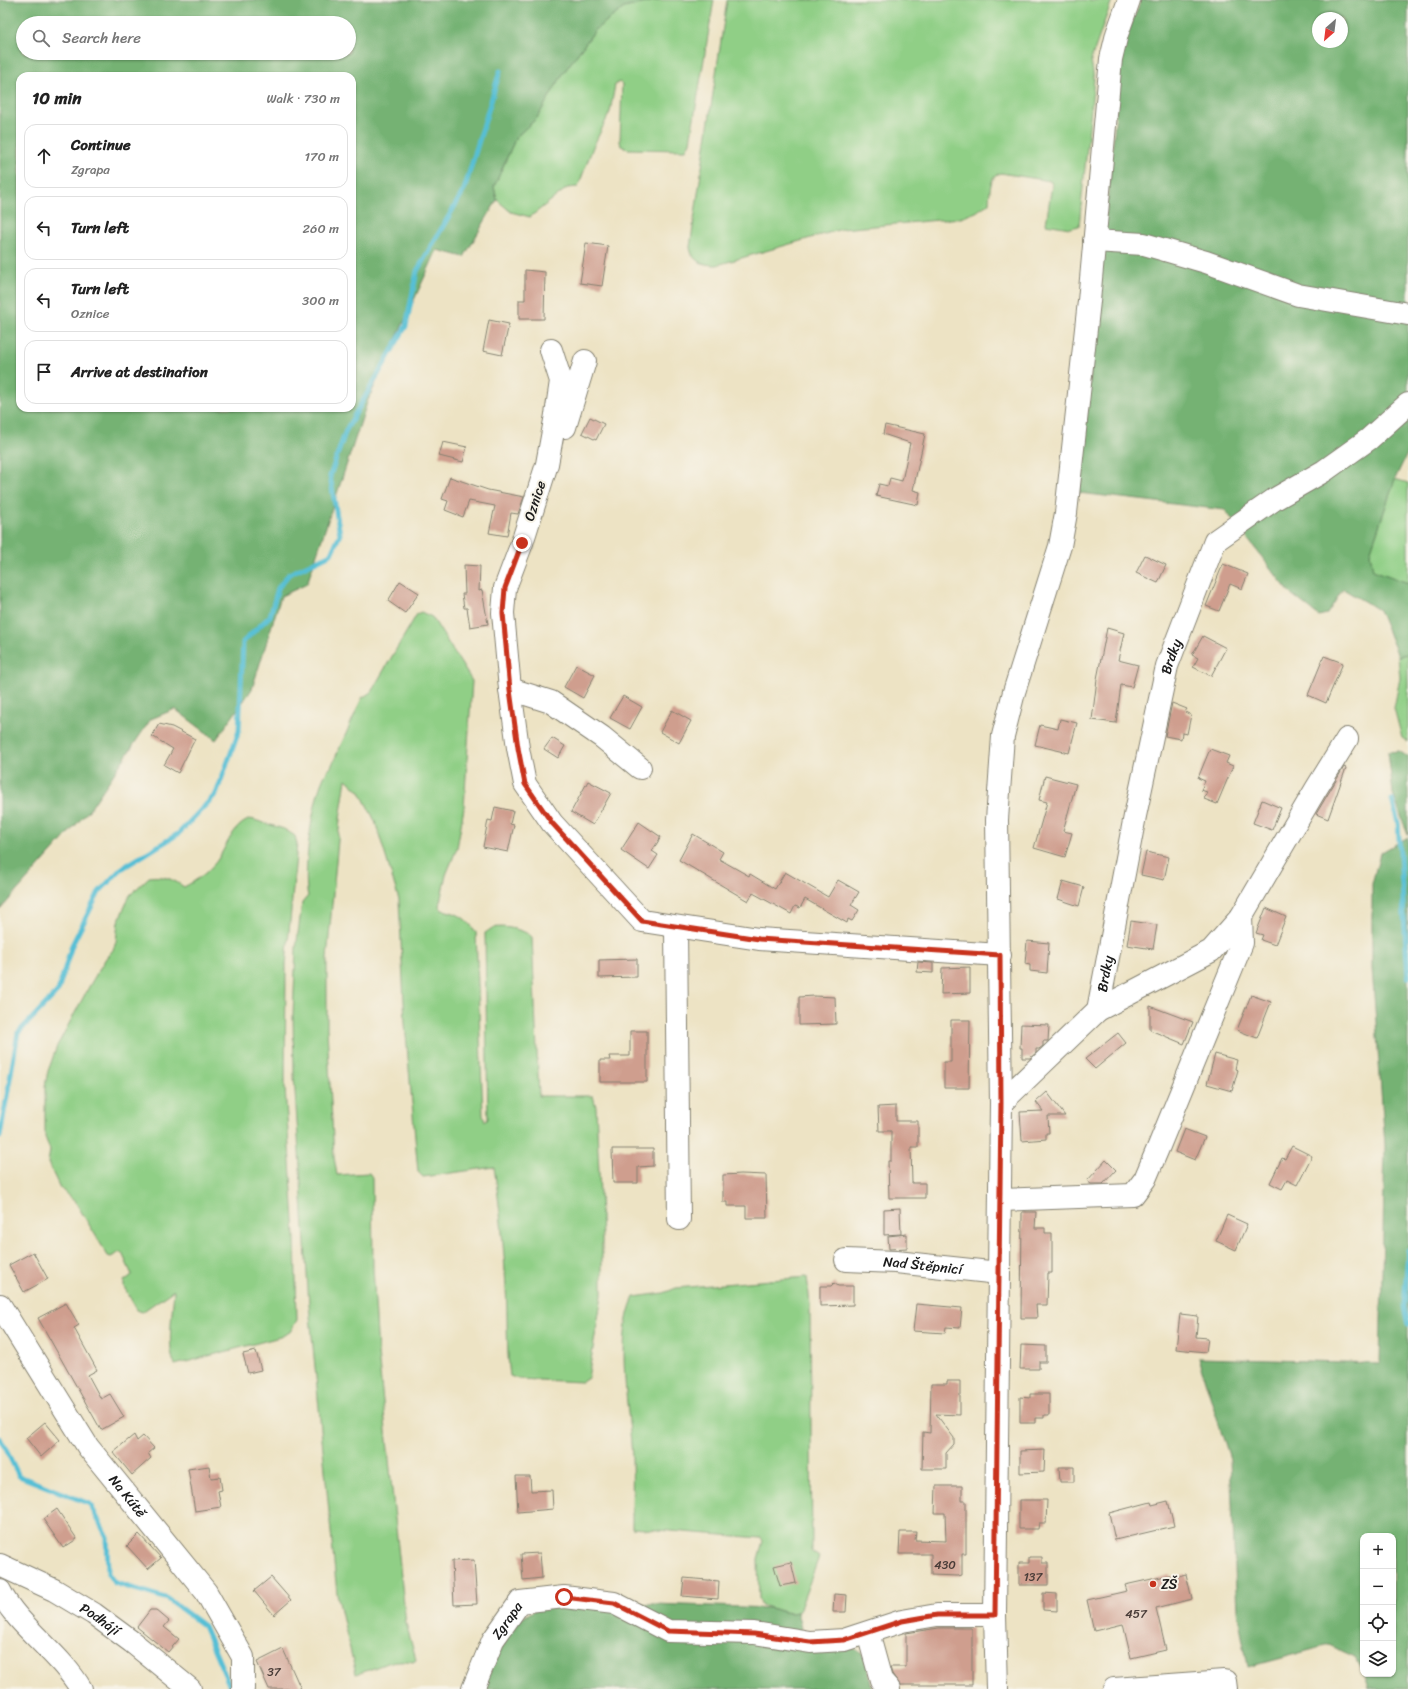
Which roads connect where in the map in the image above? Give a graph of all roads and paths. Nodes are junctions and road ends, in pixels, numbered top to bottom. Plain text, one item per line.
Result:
1 (1129, 0) edge
2 (1094, 241) junction
3 (1408, 314) edge
4 (551, 350) dead end
5 (1408, 404) edge
6 (510, 690) junction
7 (1347, 739) dead end
8 (640, 768) dead end
9 (1241, 917) junction
10 (676, 928) junction
11 (1000, 955) junction
12 (1098, 1010) junction
13 (1001, 1103) junction
14 (1000, 1200) junction
15 (679, 1220) dead end
16 (846, 1260) dead end
17 (999, 1274) junction
18 (0, 1305) edge
19 (0, 1565) edge
20 (0, 1591) edge
21 (995, 1615) junction
22 (868, 1632) junction
23 (81, 1689) edge
24 (190, 1689) edge
25 (243, 1689) edge
26 (473, 1689) edge
27 (889, 1689) edge
28 (997, 1689) edge
29 (1114, 1689) edge
30 (1226, 1689) edge

1 - 2 street
2 - 3 street
2 - 11 street
4 - 6 street, Oznice
5 - 12 street, Brdky
6 - 8 street
6 - 10 street, Oznice
7 - 9 street
9 - 12 street
9 - 14 street
10 - 11 street, Oznice
10 - 15 street
11 - 13 street
12 - 13 street
13 - 14 street
14 - 17 street
16 - 17 street, Nad Štěpnicí
17 - 21 street
18 - 25 street, Na Kútě
19 - 24 street, Podhájí
20 - 23 street
21 - 22 street, Zgrapa
21 - 28 street
22 - 26 street, Zgrapa
22 - 27 street
29 - 30 street

